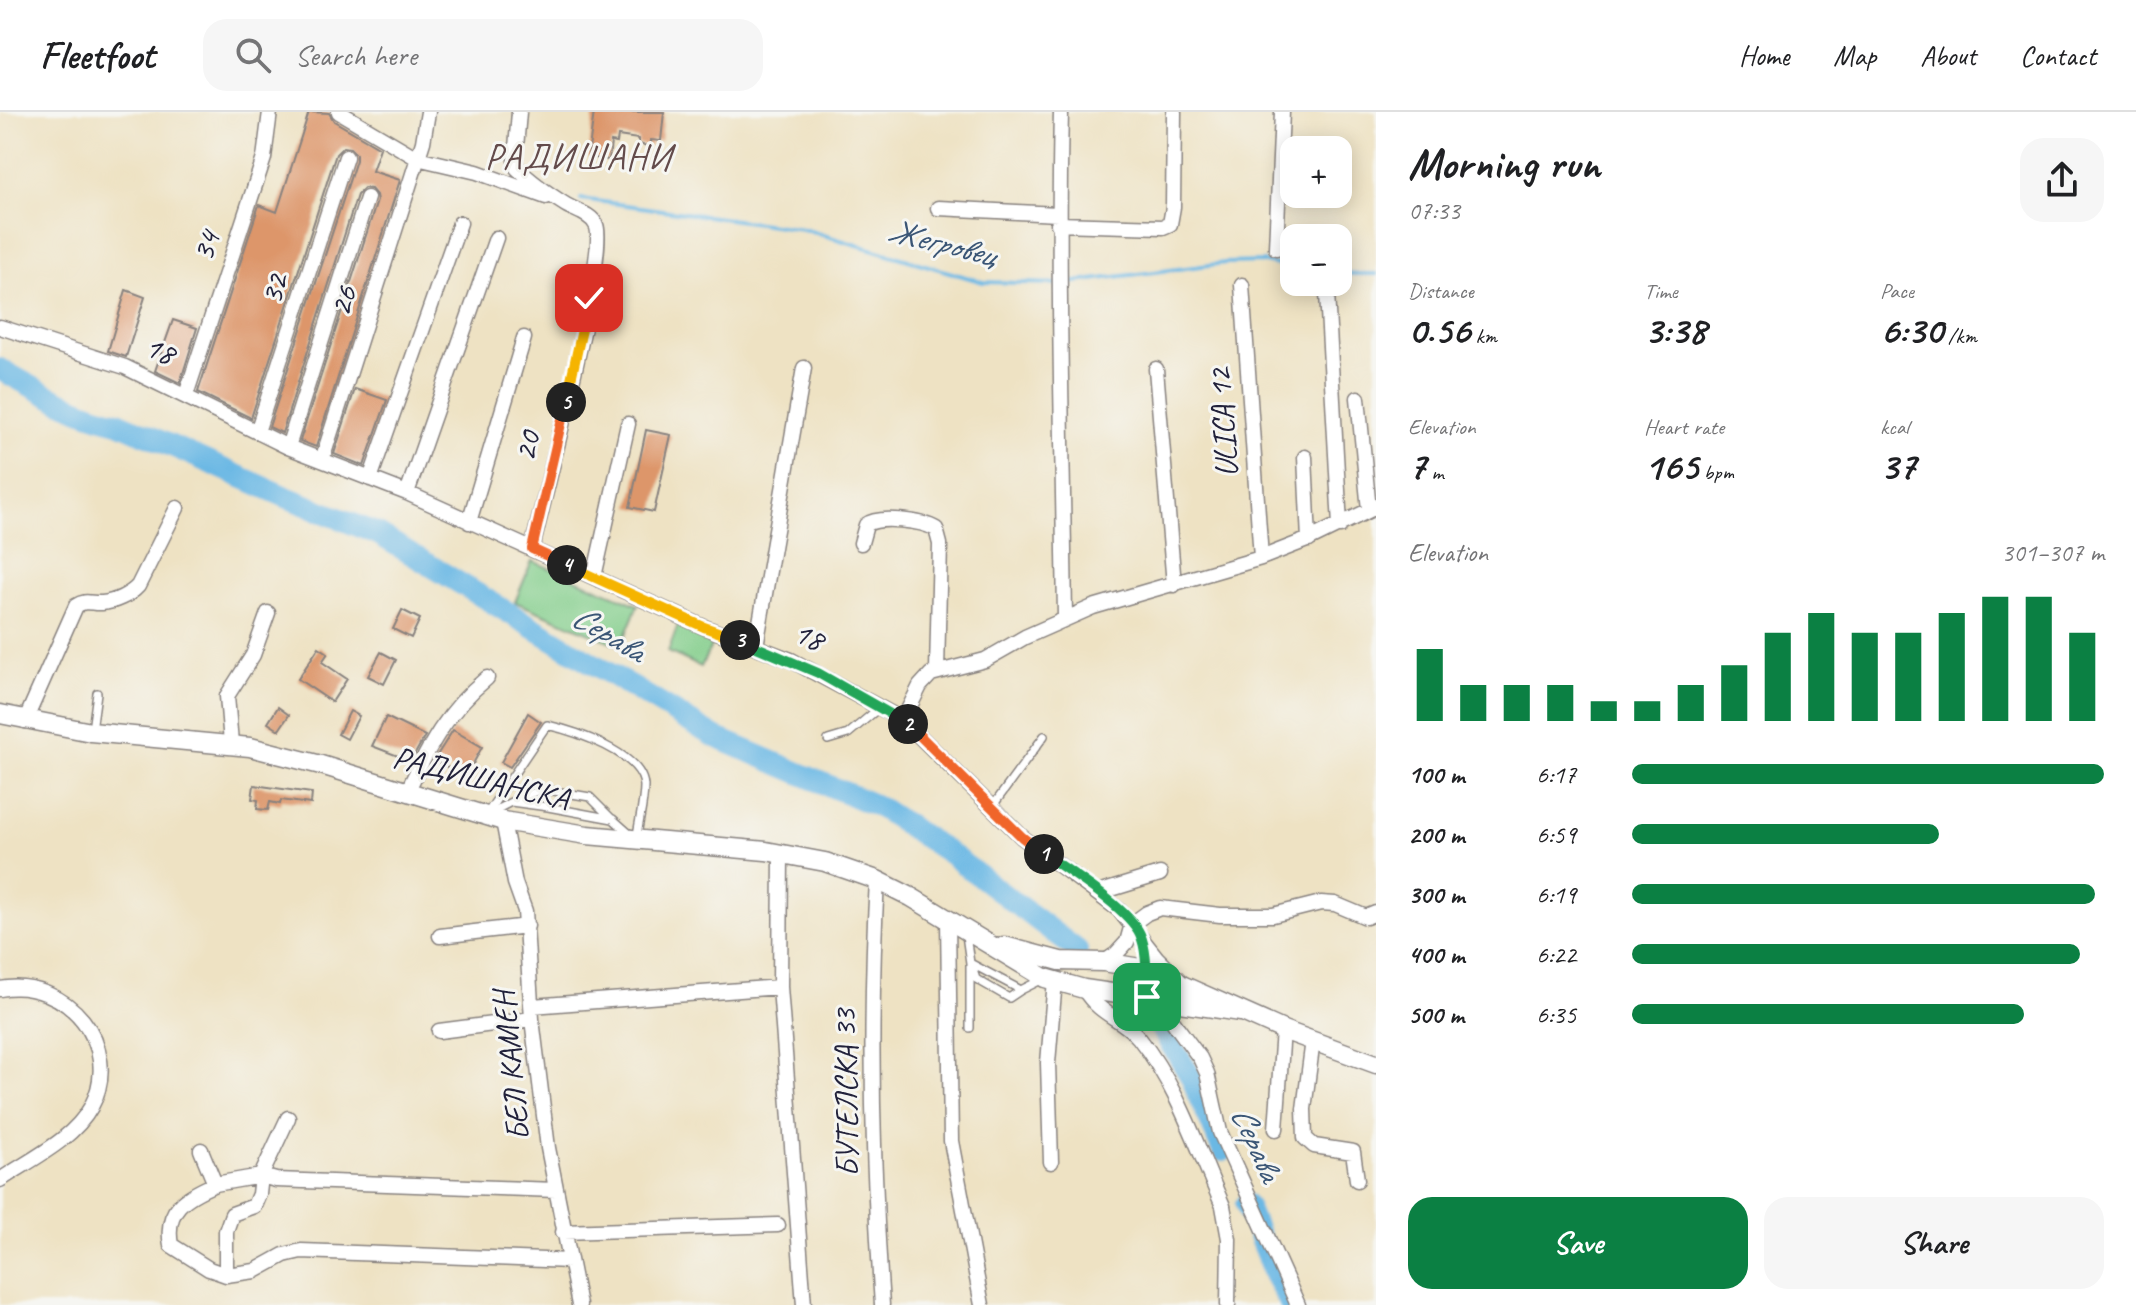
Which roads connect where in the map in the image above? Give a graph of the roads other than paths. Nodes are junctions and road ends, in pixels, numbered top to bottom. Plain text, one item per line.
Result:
1 (270, 112) edge
2 (339, 112) edge
3 (428, 112) edge
4 (519, 112) edge
5 (1061, 112) edge
6 (1174, 112) edge
7 (1282, 112) edge
8 (345, 158) dead end
9 (417, 158) junction
10 (367, 198) dead end
11 (565, 204) junction
12 (938, 208) dead end
13 (1058, 219) junction
14 (460, 223) dead end
15 (496, 238) dead end
16 (1276, 248) dead end
17 (1242, 285) dead end
18 (1327, 296) edge
19 (0, 327) edge
20 (524, 338) dead end
21 (804, 368) dead end
22 (1156, 369) dead end
23 (186, 395) junction
24 (1358, 398) dead end
25 (628, 424) dead end
26 (257, 432) junction
27 (288, 447) junction
28 (1305, 457) dead end
29 (322, 460) junction
30 (370, 479) junction
31 (407, 493) junction
32 (177, 508) dead end
33 (1372, 508) edge
34 (469, 522) junction
35 (1340, 526) junction
36 (1309, 540) junction
37 (861, 543) dead end
38 (532, 549) junction
39 (1261, 558) junction
40 (594, 577) junction
41 (1174, 585) junction
42 (268, 613) dead end
43 (1065, 619) junction
44 (756, 646) junction
45 (937, 671) junction
46 (487, 678) dead end
47 (97, 693) dead end
48 (881, 707) junction
49 (0, 714) edge
50 (903, 720) junction
51 (25, 721) junction
52 (91, 732) junction
53 (1044, 736) dead end
54 (828, 740) dead end
55 (231, 743) junction
56 (407, 792) junction
57 (511, 802) junction
58 (992, 807) junction
59 (494, 819) junction
60 (613, 819) junction
61 (636, 839) junction
62 (781, 853) junction
63 (1160, 874) dead end
64 (877, 880) junction
65 (1098, 893) junction
66 (1376, 913) edge
67 (948, 919) junction
68 (527, 926) junction
69 (1136, 929) junction
70 (965, 930) junction
71 (440, 936) dead end
72 (983, 939) junction
73 (1078, 961) junction
74 (1104, 962) junction
75 (970, 963) junction
76 (1146, 969) junction
77 (1063, 983) junction
78 (780, 987) junction
79 (1187, 988) junction
80 (0, 989) edge
81 (1021, 990) junction
82 (1147, 997) junction
83 (1241, 1012) junction
84 (532, 1013) junction
85 (970, 1028) dead end
86 (1283, 1030) junction
87 (439, 1031) dead end
88 (1313, 1040) junction
89 (1376, 1064) edge
90 (288, 1118) dead end
91 (1276, 1129) dead end
92 (201, 1150) dead end
93 (1051, 1162) dead end
94 (261, 1176) junction
95 (0, 1180) edge
96 (1357, 1180) dead end
97 (215, 1184) junction
98 (556, 1190) junction
99 (778, 1225) dead end
100 (563, 1232) junction
101 (570, 1261) junction
102 (226, 1275) junction
103 (579, 1305) edge
104 (804, 1305) edge
105 (882, 1305) edge
106 (982, 1305) edge
107 (1228, 1305) edge
108 (1298, 1305) edge

1 - 23 street, 34
2 - 9 street
3 - 9 street, 26
4 - 11 street, 20
5 - 13 street
6 - 13 street
7 - 16 street
8 - 26 street, 32
9 - 11 street
9 - 29 street, 26
10 - 27 street
11 - 38 street, 20
12 - 13 street
13 - 43 street
14 - 30 street
15 - 31 street
17 - 39 street, ULICA 12
18 - 35 street
19 - 23 street, 18
20 - 34 street
21 - 44 street
22 - 41 street
23 - 26 street, 18
24 - 33 street
25 - 40 street
26 - 27 street, 18
27 - 29 street, 18
28 - 36 street
29 - 30 street, 18
30 - 31 street, 18
31 - 34 street, 18
32 - 51 street
33 - 35 street
34 - 38 street, 18
35 - 36 street
36 - 39 street
37 - 45 street
38 - 40 street, 18
39 - 41 street
40 - 44 street, 18
41 - 43 street
42 - 55 street
43 - 45 street
44 - 48 street, 18
45 - 50 street
46 - 56 street
47 - 52 lane
48 - 50 street, 18
48 - 54 lane
49 - 51 street, РАДИШАНСКА
50 - 58 street, 18
51 - 52 street, РАДИШАНСКА
52 - 55 street, РАДИШАНСКА
53 - 58 lane
55 - 56 street, РАДИШАНСКА
56 - 59 street, РАДИШАНСКА
57 - 59 lane
57 - 60 lane
57 - 60 lane
58 - 65 street, 18
59 - 61 street, РАДИШАНСКА
59 - 61 lane
59 - 68 street, БЕЛ КАМЕН
60 - 61 lane
61 - 62 street, РАДИШАНСКА
62 - 64 street, РАДИШАНСКА
62 - 78 street
63 - 65 street
64 - 67 street, РАДИШАНСКА
64 - 105 street, БУТЕЛСКА 33
65 - 69 street, 18
66 - 69 street
67 - 70 street, РАДИШАНСКА
67 - 106 street
68 - 71 street
68 - 84 street, БЕЛ КАМЕН
69 - 74 street
69 - 76 street
69 - 79 street, 18
70 - 72 street, РАДИШАНСКА
70 - 75 lane
72 - 73 street, РАДИШАНСКА
72 - 77 street, РАДИШАНСКА
73 - 74 street, РАДИШАНСКА
73 - 77 street
74 - 76 street, РАДИШАНСКА
75 - 81 lane
75 - 81 lane
75 - 85 lane
76 - 79 street, РАДИШАНСКА
76 - 82 street
77 - 81 lane
77 - 82 street, РАДИШАНСКА
77 - 93 street
77 - 107 street
78 - 84 street
78 - 104 street
79 - 83 street, РАДИШАНСКА
80 - 95 street
82 - 83 street, РАДИШАНСКА
82 - 108 street
83 - 86 street
84 - 87 street
84 - 98 street, БЕЛ КАМЕН
86 - 88 street
86 - 91 street
88 - 89 street
88 - 96 street
90 - 94 street
92 - 97 street
94 - 97 street
94 - 98 street
94 - 102 street
97 - 102 street
98 - 100 street, БЕЛ КАМЕН
99 - 100 street
100 - 101 street, БЕЛ КАМЕН
101 - 102 street
101 - 103 street, БЕЛ КАМЕН

